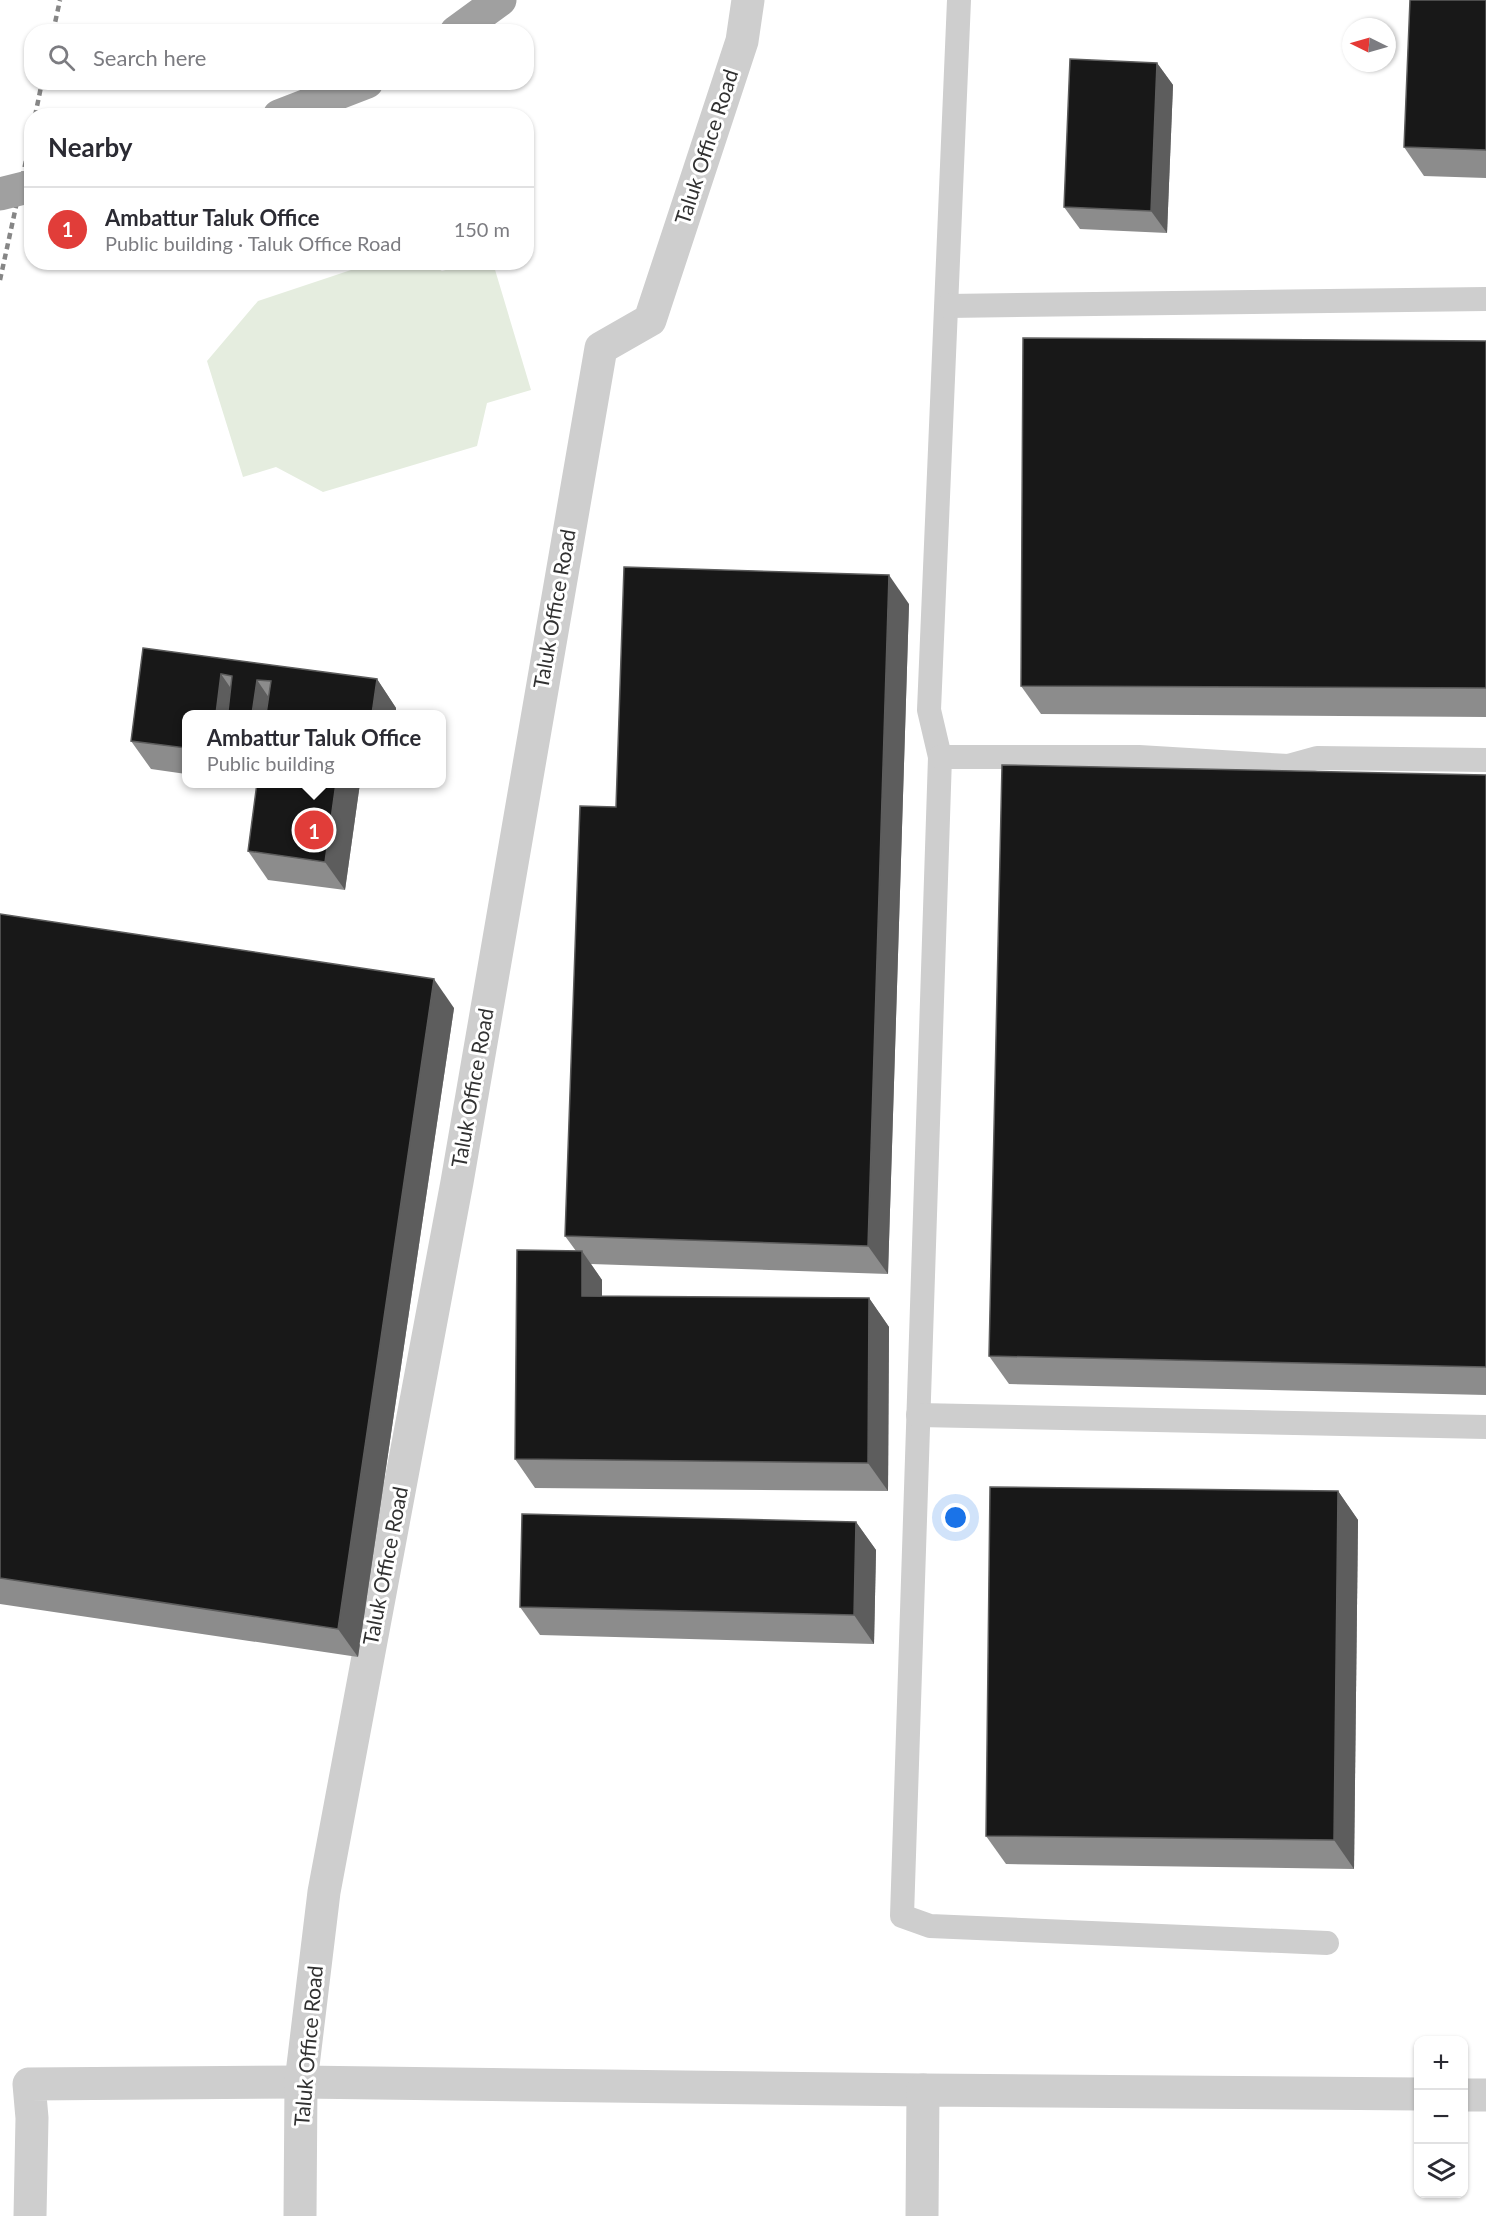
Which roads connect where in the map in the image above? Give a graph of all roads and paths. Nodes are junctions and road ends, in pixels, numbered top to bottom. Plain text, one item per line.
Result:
1 (500, 0) edge
2 (748, 0) edge
3 (959, 0) edge
4 (467, 24) edge
5 (346, 90) edge
6 (300, 108) edge
7 (24, 188) edge
8 (0, 194) edge
9 (1486, 299) edge
10 (947, 306) junction
11 (940, 757) junction
12 (1486, 760) edge
13 (918, 1415) junction
14 (1486, 1427) edge
15 (1327, 1943) dead end
16 (302, 2082) junction
17 (14, 2084) edge
18 (922, 2090) junction
19 (1414, 2094) edge
20 (1468, 2095) edge
21 (1486, 2095) edge
22 (30, 2216) edge
23 (300, 2216) edge
24 (922, 2216) edge

1 - 4 highway
2 - 16 street, Taluk Office Road
3 - 10 lane
5 - 6 highway
7 - 8 highway, bridge
9 - 10 lane
10 - 11 lane
11 - 12 lane
11 - 13 lane
13 - 14 lane
13 - 15 lane
16 - 17 street
16 - 18 street
16 - 23 street, Taluk Office Road
17 - 22 street
18 - 19 street
18 - 24 street
20 - 21 street

